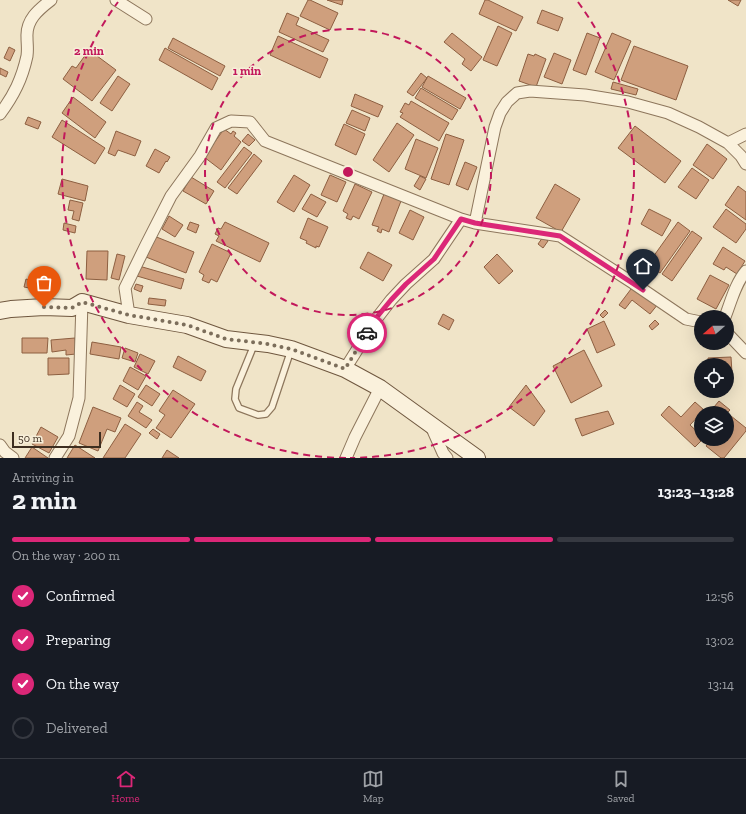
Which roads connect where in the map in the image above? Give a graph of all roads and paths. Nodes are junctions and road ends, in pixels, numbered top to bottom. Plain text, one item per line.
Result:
1 (51, 0) edge
2 (116, 0) edge
3 (146, 19) dead end
4 (0, 114) edge
5 (746, 134) edge
6 (728, 143) junction
7 (746, 164) edge
8 (461, 219) junction
9 (475, 223) junction
10 (746, 271) edge
11 (82, 302) junction
12 (728, 310) edge
13 (0, 311) edge
14 (129, 315) junction
15 (694, 321) edge
16 (734, 340) edge
17 (255, 342) junction
18 (291, 349) junction
19 (746, 353) edge
20 (345, 369) junction
21 (380, 388) junction
22 (430, 424) junction
23 (0, 445) edge
24 (13, 458) edge
25 (55, 458) edge
26 (346, 458) edge
27 (447, 458) edge
28 (477, 458) edge

1 - 4 street
2 - 3 street
5 - 6 street
6 - 7 street
6 - 9 street
8 - 9 street
8 - 14 street
8 - 20 street
9 - 15 street
10 - 12 street
11 - 13 main road
11 - 14 main road
11 - 25 street
14 - 17 main road
16 - 19 street
17 - 18 main road
17 - 18 lane
18 - 20 main road
20 - 21 main road
21 - 22 main road
21 - 26 street
22 - 27 street
22 - 28 main road
23 - 24 street

